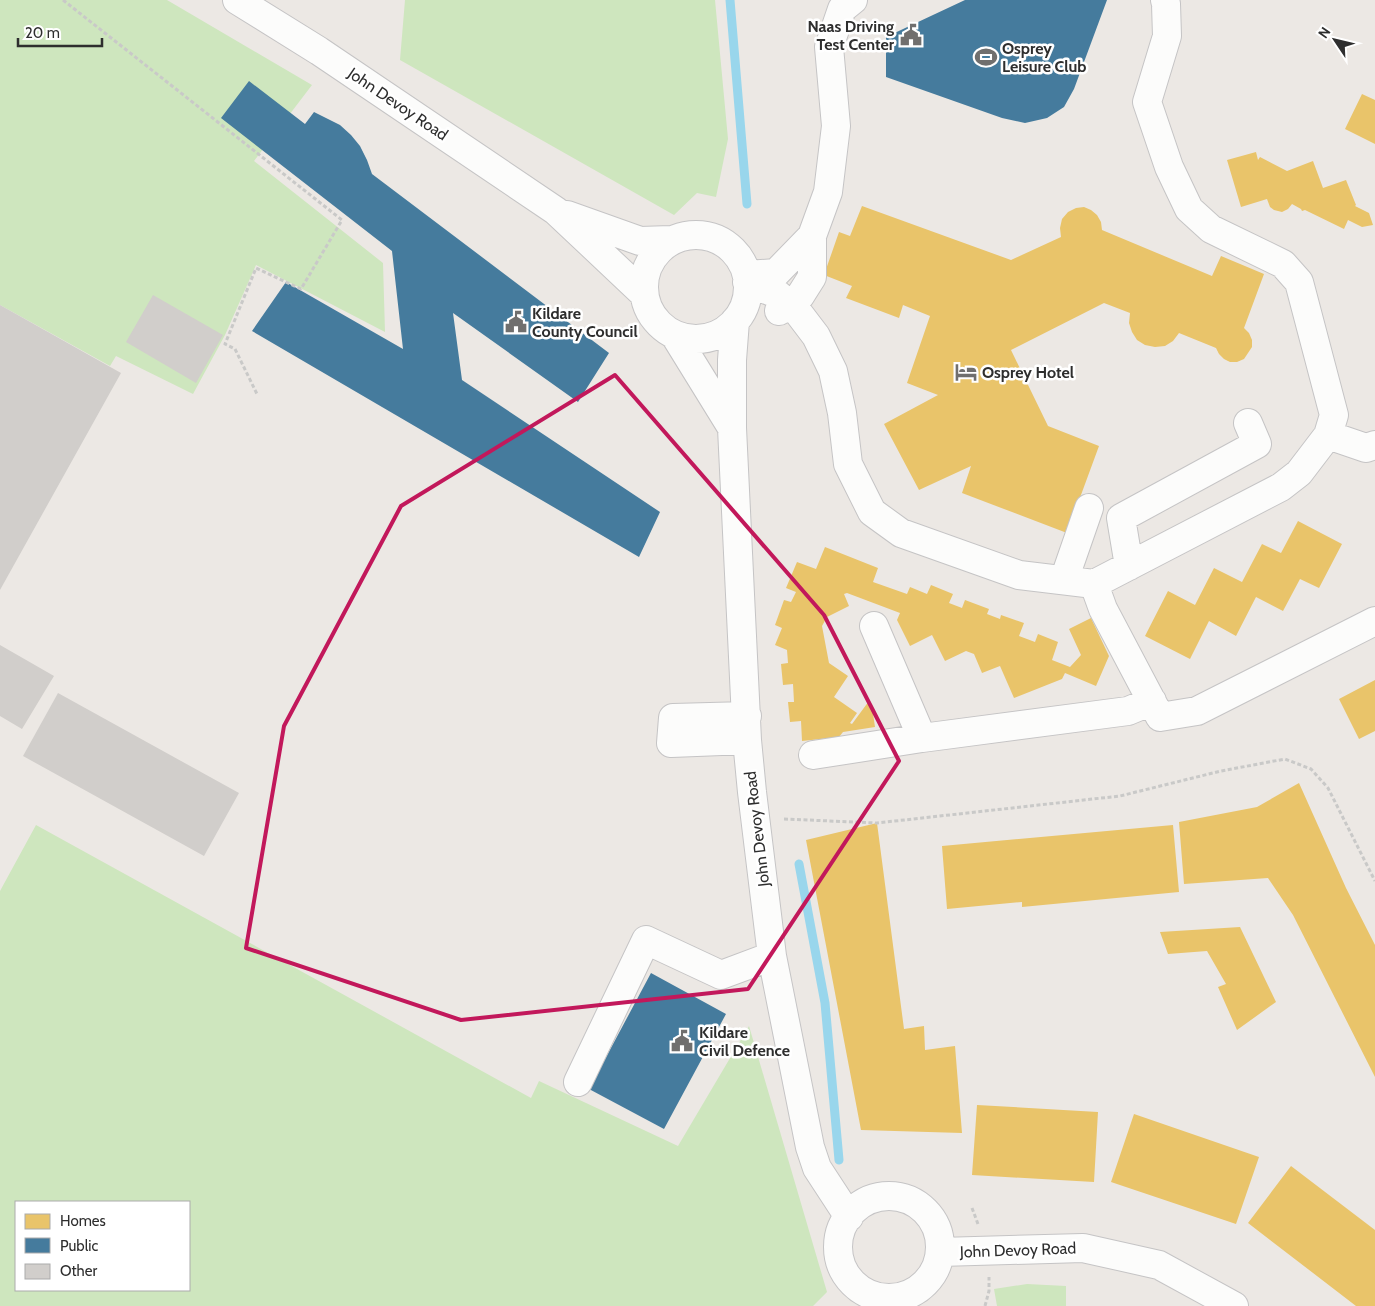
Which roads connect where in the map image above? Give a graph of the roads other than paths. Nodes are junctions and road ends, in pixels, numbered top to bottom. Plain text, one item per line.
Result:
1 (237, 0) edge
2 (853, 0) edge
3 (1165, 0) edge
4 (556, 211) junction
5 (812, 236) junction
6 (671, 240) junction
7 (747, 278) junction
8 (644, 294) junction
9 (788, 309) junction
10 (739, 315) junction
11 (674, 334) junction
12 (1248, 424) dead end
13 (732, 428) junction
14 (1328, 435) junction
15 (1375, 445) edge
16 (1089, 508) dead end
17 (1129, 566) junction
18 (1064, 580) junction
19 (1094, 584) junction
20 (1375, 621) edge
21 (874, 626) dead end
22 (1152, 701) junction
23 (747, 728) junction
24 (672, 730) dead end
25 (922, 738) junction
26 (813, 756) dead end
27 (772, 956) junction
28 (578, 1082) dead end
29 (848, 1216) junction
30 (940, 1252) junction
31 (863, 1300) edge
32 (1234, 1306) edge

1 - 4 street, John Devoy Road
2 - 5 street
3 - 14 street
4 - 6 street, John Devoy Road
4 - 8 street, John Devoy Road
5 - 7 street
5 - 9 street
6 - 7 street
6 - 8 street
7 - 9 street
7 - 10 street
8 - 11 street
9 - 10 street
9 - 18 street
10 - 11 street
10 - 13 street, John Devoy Road
11 - 13 street, John Devoy Road
12 - 17 street
13 - 23 street, John Devoy Road
14 - 15 street
14 - 17 street
16 - 18 street
17 - 19 street
18 - 19 street
19 - 22 street
20 - 22 street
21 - 25 street
22 - 25 street
23 - 24 street
23 - 27 street, John Devoy Road
25 - 26 street
27 - 28 street
27 - 29 street, John Devoy Road
29 - 30 street
29 - 31 street
30 - 31 street
30 - 32 street, John Devoy Road

